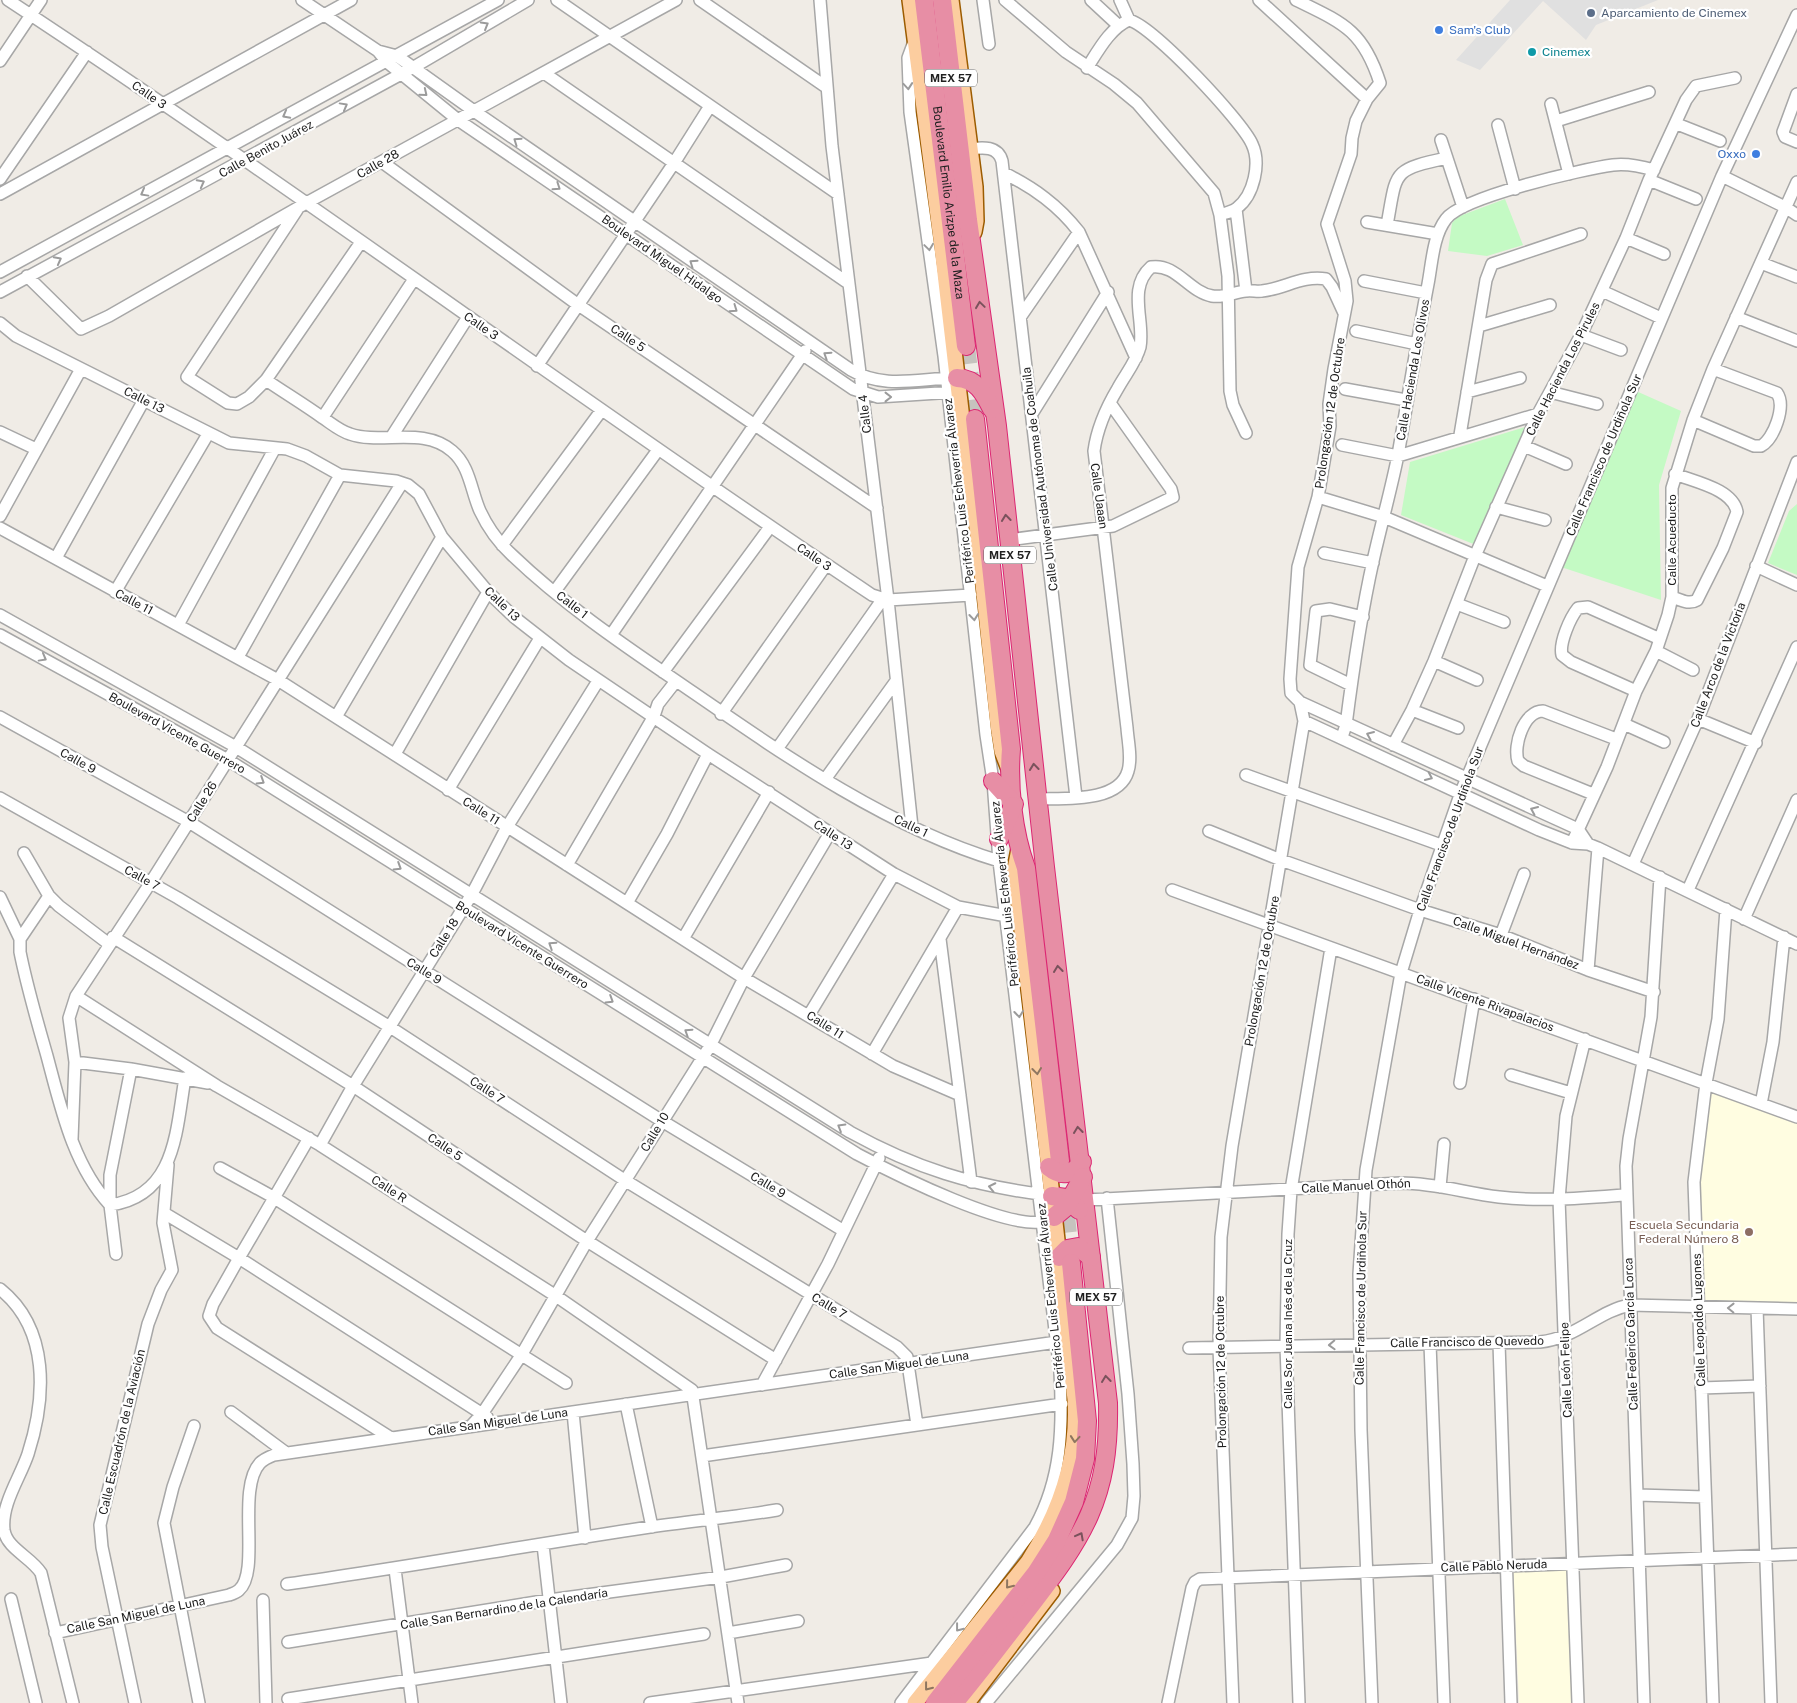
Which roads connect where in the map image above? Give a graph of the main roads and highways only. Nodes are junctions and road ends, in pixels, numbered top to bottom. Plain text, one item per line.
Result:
1 (910, 0) edge
2 (924, 0) edge
3 (942, 0) edge
4 (951, 0) edge
5 (971, 243) junction
6 (985, 338) junction
7 (959, 347) junction
8 (988, 357) junction
9 (957, 384) junction
10 (968, 419) junction
11 (996, 421) junction
12 (993, 781) road end
13 (1014, 805) junction
14 (999, 839) road end
15 (1054, 1164) junction
16 (1082, 1170) junction
17 (1046, 1195) junction
18 (1078, 1201) junction
19 (1049, 1220) junction
20 (1091, 1257) junction
21 (1065, 1260) junction
22 (1063, 1564) junction
23 (968, 1648) junction
24 (915, 1703) edge
25 (935, 1703) edge
26 (954, 1703) edge
27 (967, 1703) edge

1 - 7 main road, Periférico Luis Echeverría Álvarez
2 - 7 highway, Boulevard Emilio Arizpe de la Maza / MEX 57
3 - 5 highway, Boulevard Emilio Arizpe de la Maza / MEX 57
4 - 5 main road
6 -> 5 highway, MEX 57
6 - 7 highway
6 - 8 highway, MEX 57
7 - 9 main road, Periférico Luis Echeverría Álvarez
8 - 9 highway
8 - 11 highway, MEX 57
9 - 10 main road, Periférico Luis Echeverría Álvarez
9 - 11 highway
10 - 11 highway
10 - 13 highway, Periférico Luis Echeverría Álvarez / MEX 57
16 -> 11 highway, MEX 57
12 - 13 highway
13 - 14 highway
13 - 15 highway, Periférico Luis Echeverría Álvarez / MEX 57
15 - 16 highway
15 - 17 main road, Periférico Luis Echeverría Álvarez
16 - 18 highway, MEX 57
17 - 18 highway
17 - 19 main road, Periférico Luis Echeverría Álvarez
18 - 19 highway
18 - 20 highway, MEX 57
19 - 21 main road, Periférico Luis Echeverría Álvarez
20 - 21 highway
22 -> 20 highway, MEX 57
21 -> 23 highway, Periférico Luis Echeverría Álvarez / MEX 57
22 - 26 highway, MEX 57
22 - 27 main road
23 -> 24 main road, Periférico Luis Echeverría Álvarez
23 - 25 highway, Periférico Luis Echeverría Álvarez / MEX 57

